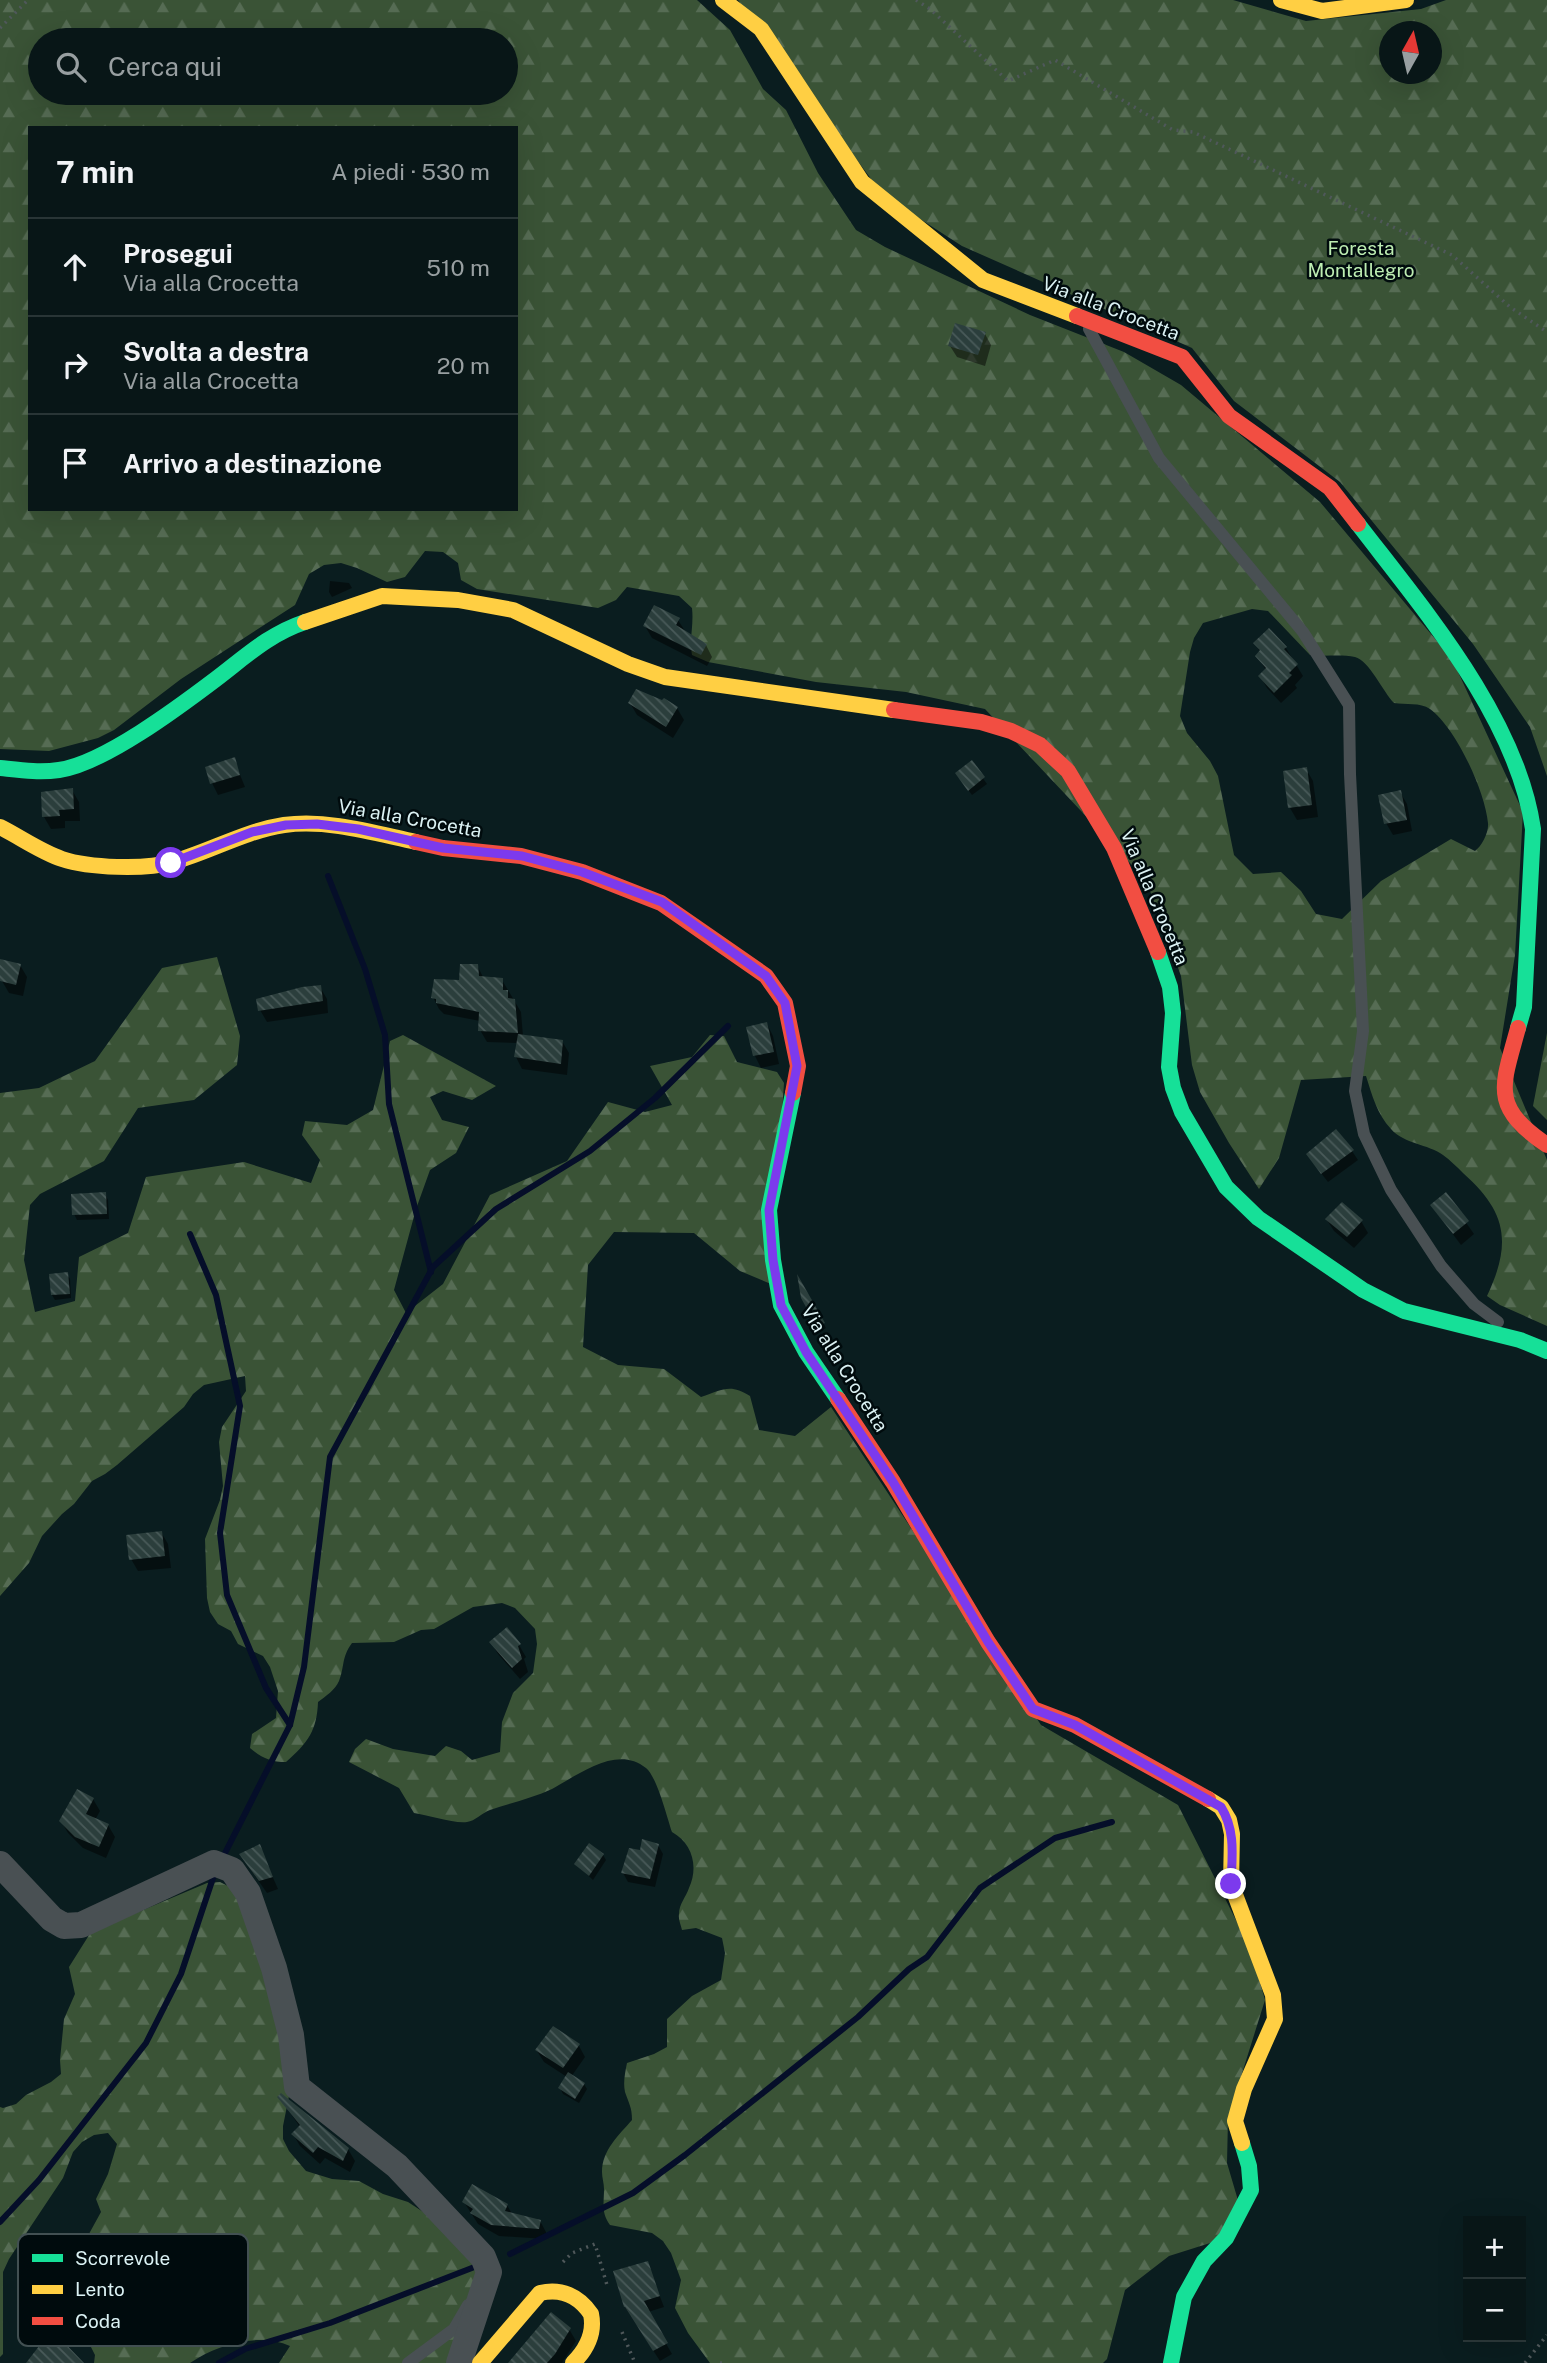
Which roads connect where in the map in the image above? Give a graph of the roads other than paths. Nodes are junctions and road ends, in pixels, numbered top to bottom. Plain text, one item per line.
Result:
1 (723, 0) edge
2 (1281, 0) edge
3 (1406, 0) edge
4 (1084, 320) junction
5 (0, 768) edge
6 (0, 827) edge
7 (1547, 1145) edge
8 (1520, 1340) junction
9 (1547, 1351) edge
10 (0, 1864) edge
11 (489, 2272) junction
12 (408, 2363) edge
13 (458, 2363) edge
14 (480, 2363) edge
15 (573, 2363) edge
16 (1171, 2363) edge

1 - 4 street, Via alla Crocetta
2 - 3 street
4 - 7 street, Via alla Crocetta
4 - 8 lane
5 - 8 street, Via alla Crocetta
6 - 16 street, Via alla Crocetta
8 - 9 street, Via alla Crocetta
10 - 11 street
11 - 12 lane
11 - 13 street
14 - 15 street

